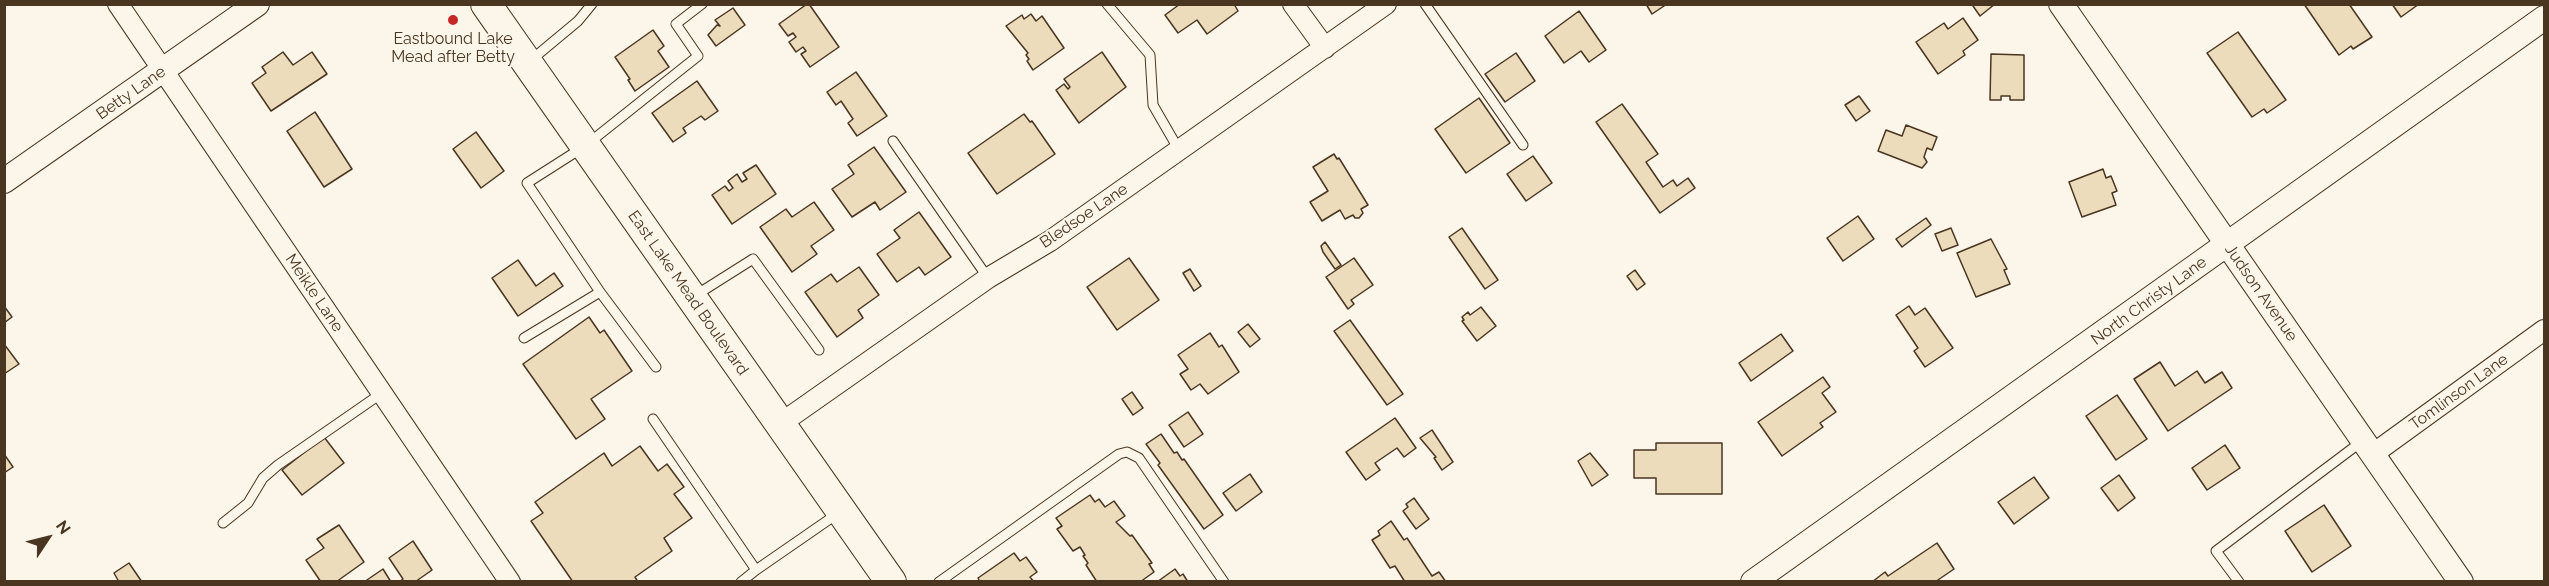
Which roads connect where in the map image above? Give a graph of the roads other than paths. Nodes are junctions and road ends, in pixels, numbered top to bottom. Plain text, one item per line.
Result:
1 (118, 4) edge
2 (256, 4) edge
3 (486, 4) edge
4 (592, 4) edge
5 (702, 4) edge
6 (1107, 4) edge
7 (1293, 4) edge
8 (1386, 4) edge
9 (1425, 4) edge
10 (2061, 4) edge
11 (2544, 18) edge
12 (1325, 48) junction
13 (527, 63) junction
14 (163, 70) junction
15 (893, 141) dead end
16 (1523, 145) dead end
17 (585, 146) junction
18 (1179, 150) junction
19 (4, 180) edge
20 (2227, 245) junction
21 (988, 278) junction
22 (600, 292) junction
23 (692, 298) junction
24 (2544, 330) edge
25 (524, 339) dead end
26 (819, 350) dead end
27 (656, 367) dead end
28 (382, 393) junction
29 (653, 420) dead end
30 (780, 424) junction
31 (2368, 447) junction
32 (841, 511) junction
33 (223, 523) dead end
34 (756, 570) junction
35 (510, 582) edge
36 (741, 582) edge
37 (891, 582) edge
38 (939, 582) edge
39 (1224, 582) edge
40 (1753, 582) edge
41 (2239, 582) edge
42 (2461, 582) edge

1 - 14 street, Meikle Lane
2 - 14 street, Betty Lane
3 - 13 main road, East Lake Mead Boulevard
4 - 13 lane
5 - 17 lane
6 - 18 lane
7 - 12 street
8 - 12 street, Bledsoe Lane
9 - 16 lane
10 - 20 street, Judson Avenue
11 - 20 street, North Christy Lane
12 - 18 street, Bledsoe Lane
13 - 17 main road, East Lake Mead Boulevard
14 - 19 street, Betty Lane
14 - 28 street, Meikle Lane
15 - 21 lane
17 - 22 lane
17 - 23 main road, East Lake Mead Boulevard
18 - 21 street, Bledsoe Lane
20 - 31 street, Judson Avenue
20 - 40 street, North Christy Lane
21 - 30 street, Bledsoe Lane
22 - 25 lane
22 - 27 lane
23 - 26 lane
23 - 30 main road, East Lake Mead Boulevard
24 - 31 street, Tomlinson Lane
28 - 33 lane
28 - 35 street, Meikle Lane
29 - 34 lane
30 - 32 main road, East Lake Mead Boulevard
31 - 41 lane
31 - 42 street, Judson Avenue
32 - 34 lane
32 - 37 main road, East Lake Mead Boulevard
34 - 36 lane
38 - 39 lane

